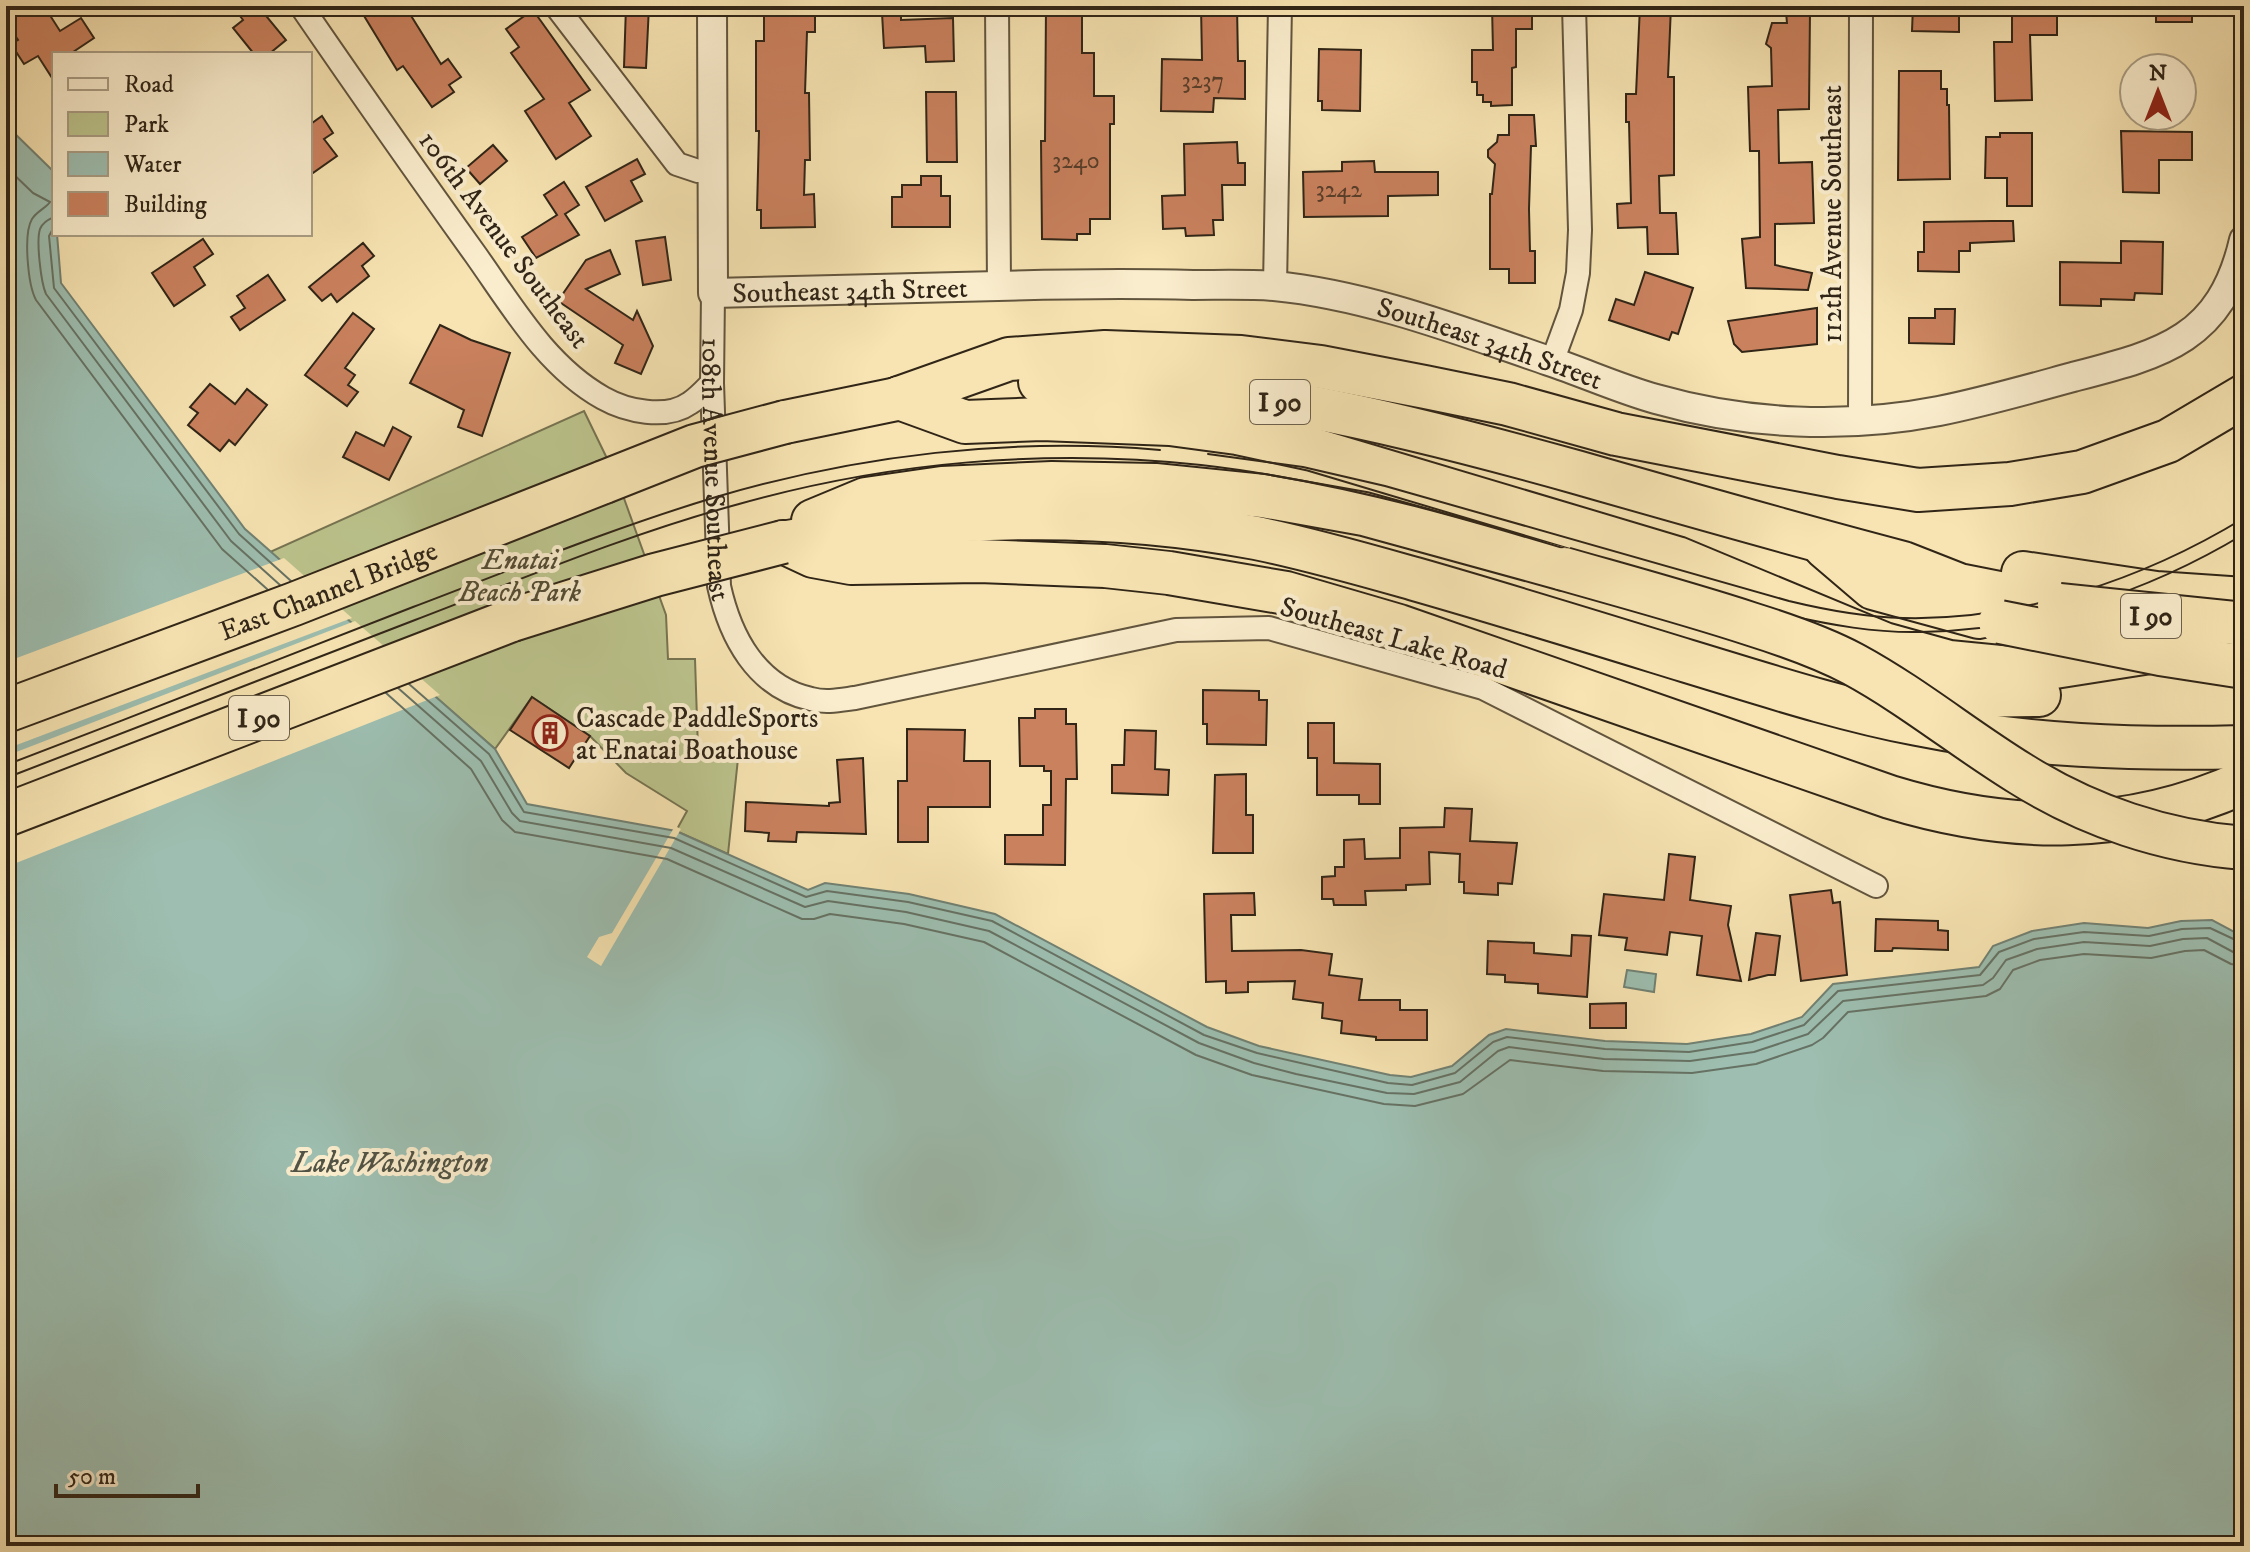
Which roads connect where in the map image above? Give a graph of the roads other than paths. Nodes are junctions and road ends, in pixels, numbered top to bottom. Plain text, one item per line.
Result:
1 (301, 6) edge
2 (556, 6) edge
3 (712, 6) edge
4 (997, 6) edge
5 (1280, 6) edge
6 (1574, 6) edge
7 (1861, 6) edge
8 (711, 171) junction
9 (2244, 240) edge
10 (999, 286) junction
11 (1275, 286) junction
12 (713, 293) junction
13 (1552, 362) junction
14 (712, 383) junction
15 (2244, 396) edge
16 (899, 398) junction
17 (1860, 422) junction
18 (803, 540) junction
19 (1818, 541) junction
20 (2060, 592) junction
21 (2244, 599) edge
22 (1517, 608) junction
23 (2244, 623) edge
24 (737, 642) joint
25 (2244, 649) edge
26 (2244, 667) edge
27 (6, 711) edge
28 (2244, 747) edge
29 (2244, 782) edge
30 (6, 815) edge
31 (2244, 848) edge
32 (1876, 886) dead end

1 - 14 street, 106th Avenue Southeast
2 - 8 street
3 - 8 street, 108th Avenue Southeast
4 - 10 street
5 - 11 street
6 - 13 street
7 - 17 street, 112th Avenue Southeast
8 - 12 street, 108th Avenue Southeast
9 - 17 street, Southeast 34th Street
10 - 11 street, Southeast 34th Street
10 - 12 street, Southeast 34th Street
11 - 13 street, Southeast 34th Street
12 - 14 street, 108th Avenue Southeast
13 - 17 street, Southeast 34th Street
14 - 24 street, 108th Avenue Southeast
15 - 16 highway
16 - 19 highway, I 90
16 - 23 highway
16 - 27 highway, East Channel Bridge / I 90, bridge
18 - 22 highway, I 90
18 - 29 highway
18 - 30 highway, I 90, bridge
18 - 31 highway, bridge
19 - 20 highway, I 90
19 - 26 highway, bridge
20 - 21 highway
20 - 23 highway, I 90, bridge
22 - 25 highway
22 - 28 highway, I 90
24 - 32 street, Southeast Lake Road

